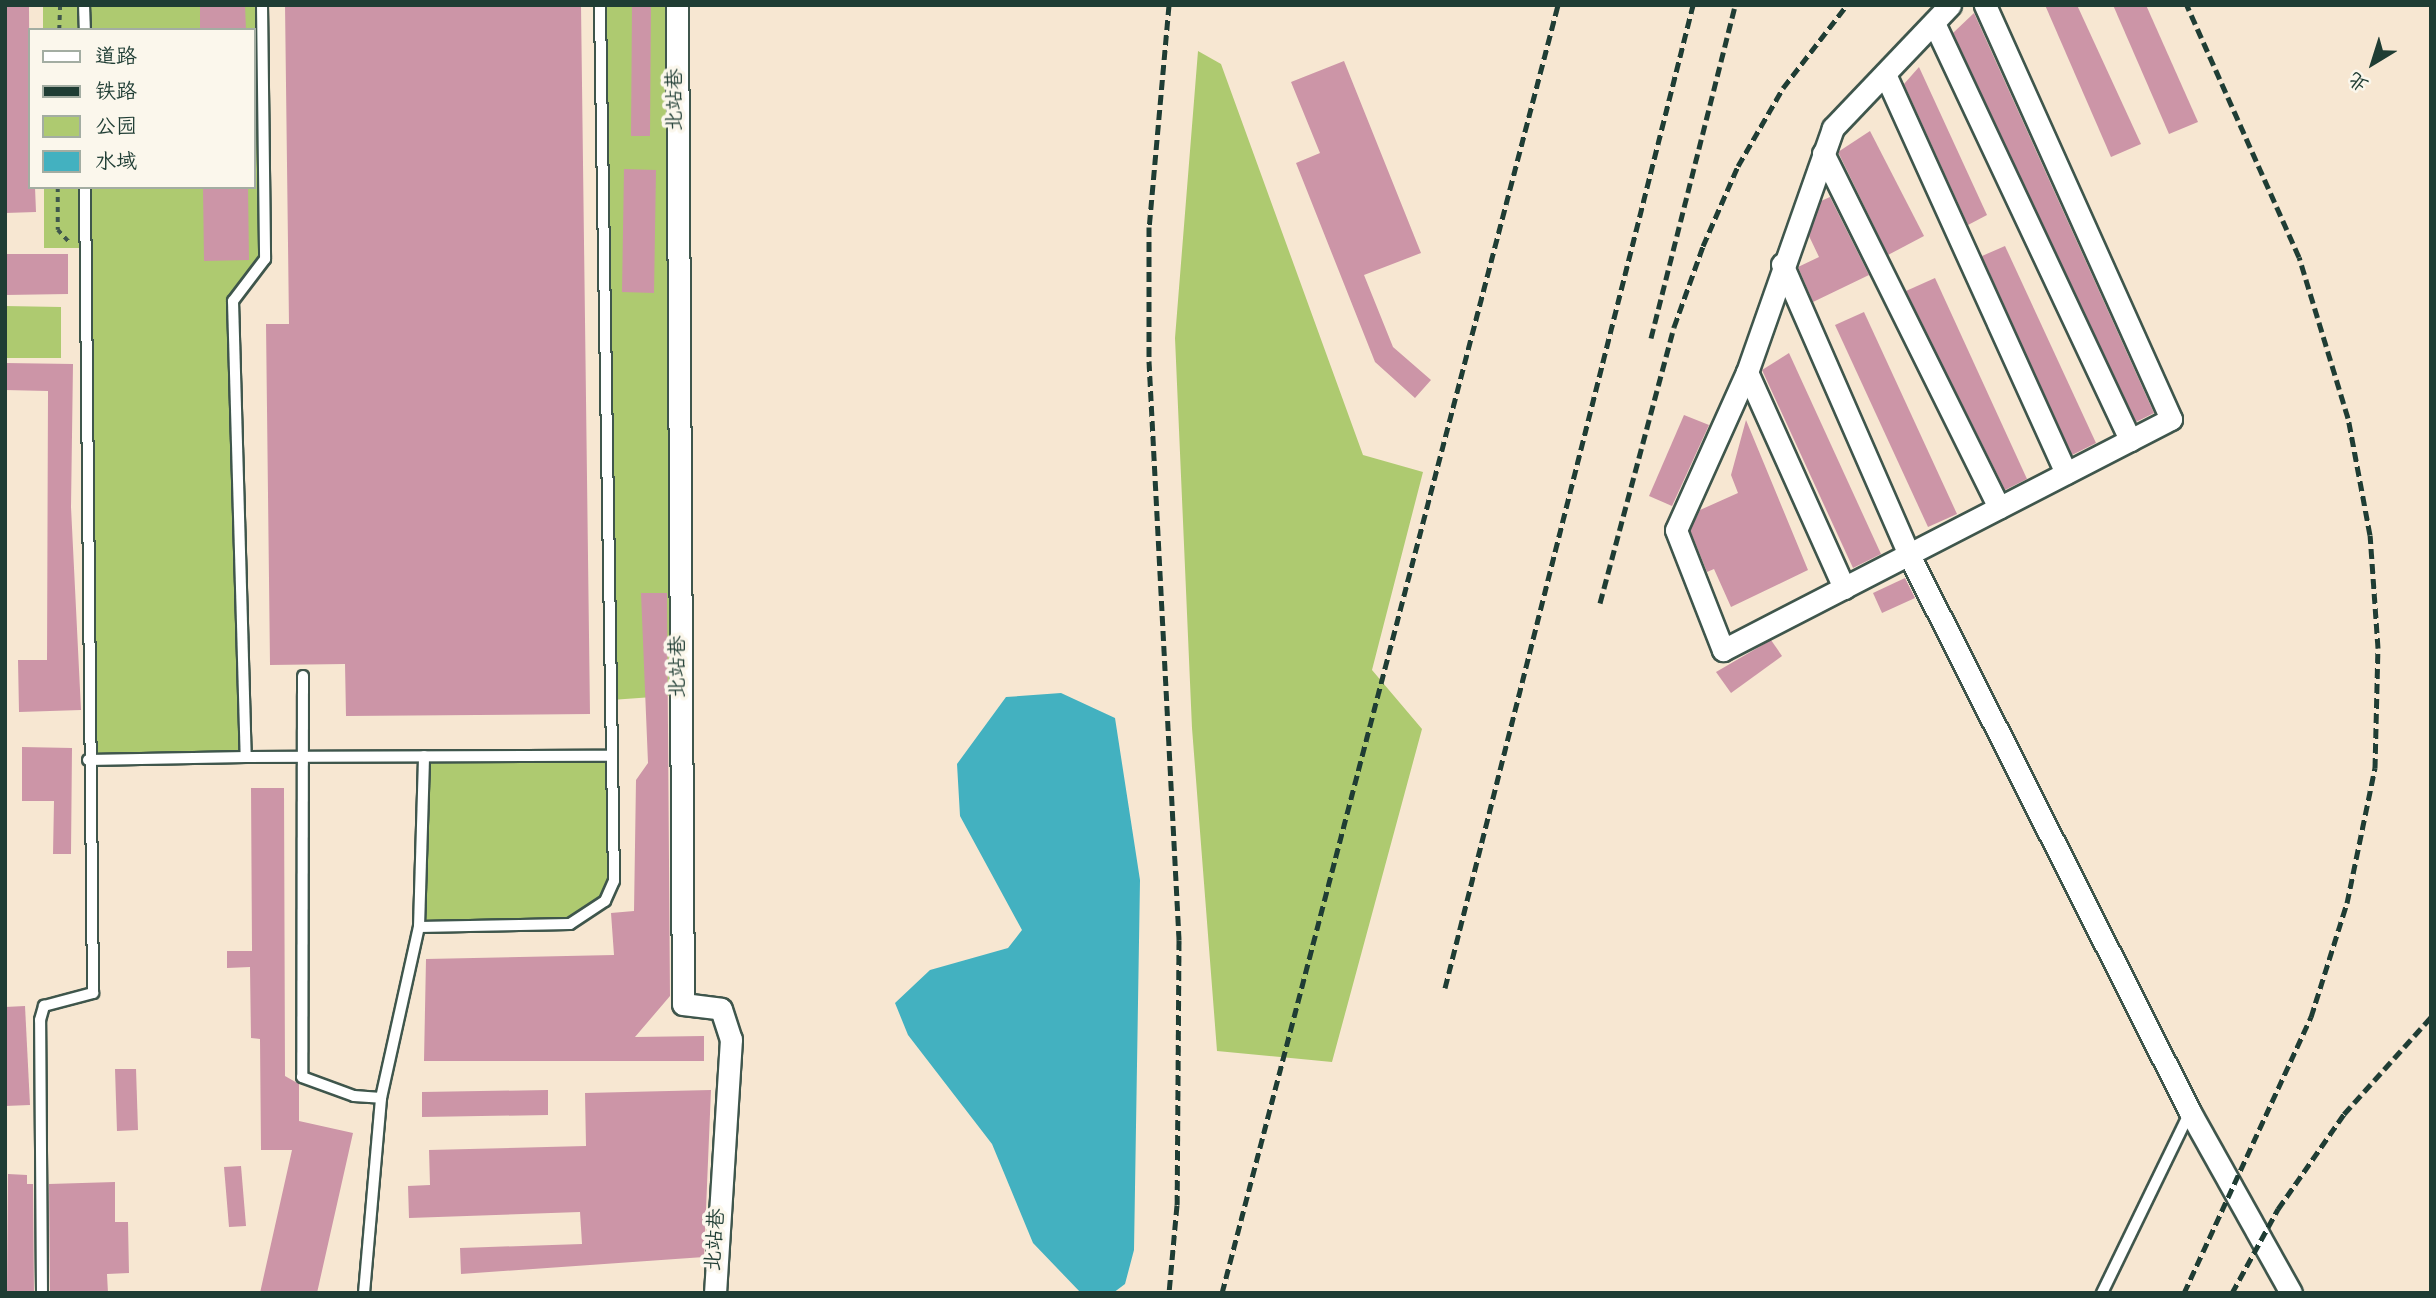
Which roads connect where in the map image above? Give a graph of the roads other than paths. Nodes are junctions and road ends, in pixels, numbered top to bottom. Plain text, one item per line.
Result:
1 (84, 5) edge
2 (262, 5) edge
3 (600, 5) edge
4 (677, 5) edge
5 (1950, 5) edge
6 (1984, 5) edge
7 (1934, 23) junction
8 (85, 28) edge
9 (1885, 74) junction
10 (1823, 153) junction
11 (85, 189) edge
12 (1782, 264) junction
13 (1747, 373) junction
14 (2130, 440) junction
15 (2066, 473) junction
16 (1998, 508) junction
17 (1909, 555) junction
18 (1844, 588) junction
19 (303, 676) dead end
20 (246, 757) junction
21 (303, 757) junction
22 (424, 757) junction
23 (612, 757) junction
24 (88, 760) junction
25 (419, 927) junction
26 (381, 1098) junction
27 (2190, 1112) junction
28 (42, 1293) edge
29 (364, 1293) edge
30 (715, 1293) edge
31 (2102, 1293) edge
32 (2291, 1293) edge

1 - 8 lane
2 - 20 lane
3 - 23 lane
4 - 30 street, 北站巷
5 - 7 street
6 - 14 street
7 - 9 street
7 - 14 street
9 - 10 street
9 - 15 street
10 - 12 street
10 - 16 street
11 - 24 lane
12 - 13 street
12 - 17 street
13 - 18 street
13 - 18 street
14 - 15 street
15 - 16 street
16 - 17 street
17 - 18 street
17 - 27 street
19 - 21 lane
20 - 21 lane
20 - 24 lane
21 - 22 lane
21 - 26 lane
22 - 23 lane
22 - 25 lane
23 - 25 lane
24 - 28 lane
25 - 26 lane
26 - 29 lane
27 - 31 lane
27 - 32 street

